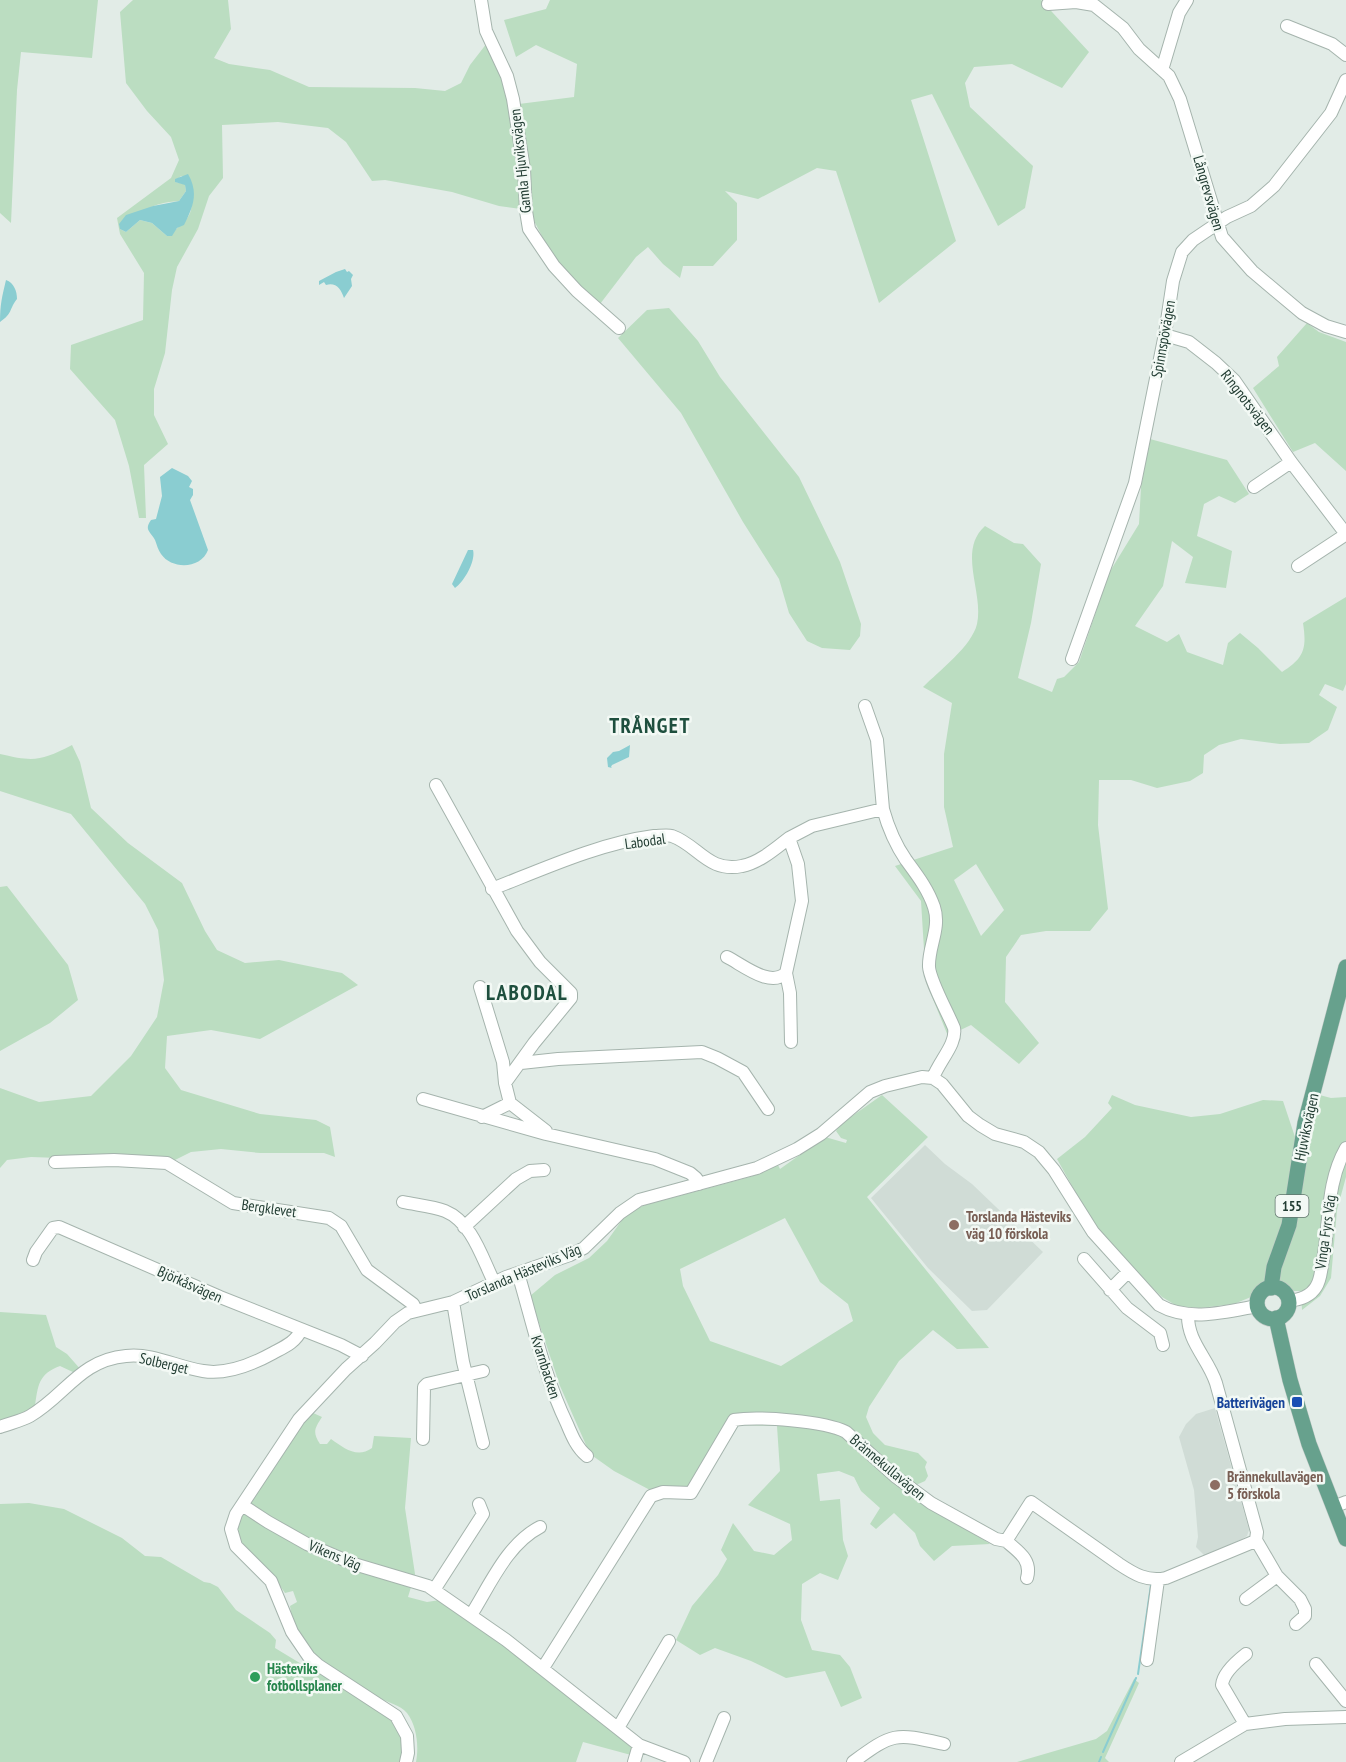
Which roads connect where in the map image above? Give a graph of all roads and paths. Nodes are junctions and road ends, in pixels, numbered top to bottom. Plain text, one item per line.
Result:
1 (481, 0) edge
2 (1187, 0) edge
3 (1048, 4) dead end
4 (1287, 26) dead end
5 (1346, 55) edge
6 (1162, 70) junction
7 (1346, 80) edge
8 (1218, 223) junction
9 (619, 328) dead end
10 (1346, 332) edge
11 (1165, 335) junction
12 (1291, 462) junction
13 (1254, 487) dead end
14 (1345, 534) edge
15 (1298, 566) dead end
16 (1072, 658) dead end
17 (865, 706) dead end
18 (436, 785) dead end
19 (883, 809) junction
20 (789, 838) junction
21 (492, 889) junction
22 (727, 957) dead end
23 (1346, 967) edge
24 (786, 973) junction
25 (480, 987) dead end
26 (791, 1042) dead end
27 (521, 1063) junction
28 (933, 1078) junction
29 (505, 1083) junction
30 (423, 1099) dead end
31 (510, 1103) junction
32 (768, 1109) dead end
33 (482, 1117) junction
34 (546, 1134) junction
35 (1346, 1148) edge
36 (55, 1162) dead end
37 (1342, 1167) edge
38 (544, 1170) dead end
39 (699, 1184) junction
40 (403, 1202) dead end
41 (464, 1227) junction
42 (1084, 1259) dead end
43 (33, 1260) dead end
44 (1128, 1272) junction
45 (518, 1273) junction
46 (494, 1282) junction
47 (1271, 1288) junction
48 (1110, 1290) junction
49 (453, 1302) junction
50 (1288, 1302) junction
51 (1257, 1306) junction
52 (416, 1311) junction
53 (1188, 1314) junction
54 (1276, 1318) junction
55 (301, 1330) junction
56 (1163, 1345) dead end
57 (362, 1356) junction
58 (483, 1371) dead end
59 (466, 1376) junction
60 (0, 1427) edge
61 (423, 1439) dead end
62 (483, 1443) dead end
63 (586, 1456) dead end
64 (479, 1504) dead end
65 (1339, 1504) edge
66 (242, 1505) junction
67 (540, 1527) dead end
68 (1346, 1539) edge
69 (1256, 1540) junction
70 (1006, 1541) junction
71 (1277, 1576) junction
72 (1027, 1578) dead end
73 (1158, 1580) junction
74 (434, 1590) junction
75 (1246, 1599) dead end
76 (471, 1615) junction
77 (1296, 1624) dead end
78 (669, 1641) dead end
79 (1246, 1654) dead end
80 (1147, 1660) dead end
81 (1316, 1664) dead end
82 (543, 1668) junction
83 (1346, 1701) edge
84 (1346, 1717) edge
85 (724, 1718) dead end
86 (1245, 1724) junction
87 (618, 1728) junction
88 (944, 1744) dead end
89 (639, 1745) junction
90 (406, 1762) edge
91 (634, 1762) edge
92 (684, 1762) edge
93 (706, 1762) edge
94 (853, 1762) edge
95 (1181, 1762) edge

1 - 9 street, Gamla Hjuviksvägen
2 - 6 street
3 - 6 street, Långrevsvägen
4 - 5 street
6 - 8 street, Långrevsvägen
7 - 8 street, Spinnspövägen
8 - 10 street, Långrevsvägen
8 - 11 street, Spinnspövägen
11 - 12 street, Ringnotsvägen
11 - 16 street, Spinnspövägen
12 - 13 street
12 - 14 street, Ringnotsvägen
14 - 15 street, Ringnotsvägen
17 - 19 street
18 - 21 street
19 - 20 street, Labodal
19 - 28 street
20 - 21 street, Labodal
20 - 24 street
21 - 27 street
22 - 24 street
23 - 47 main road, Hjuviksvägen / 155
24 - 26 street
25 - 29 street
27 - 29 street
27 - 32 street
28 - 39 street, Torslanda Hästeviks Väg
28 - 44 street
29 - 31 street
30 - 33 street
31 - 33 street
31 - 34 street
33 - 34 street
34 - 39 street
35 - 37 street, Vinga Fyrs Väg
36 - 52 street, Bergklevet
37 - 50 street, Vinga Fyrs Väg
38 - 41 street
39 - 45 street, Torslanda Hästeviks Väg
40 - 41 street
41 - 46 street
42 - 48 street
43 - 55 street, Björkåsvägen
44 - 48 street
44 - 53 street
45 - 46 street, Torslanda Hästeviks Väg
45 - 63 street, Kvarnbacken
46 - 49 street, Torslanda Hästeviks Väg
47 - 50 main road
47 - 51 main road, Hjuviksvägen / 155
48 - 56 street
49 - 52 street, Torslanda Hästeviks Väg
49 - 59 street
50 - 54 main road
51 - 53 street
51 - 54 main road
52 - 57 street, Torslanda Hästeviks Väg
53 - 69 street
54 - 65 main road
55 - 57 street, Björkåsvägen
55 - 60 street, Solberget
57 - 66 street, Torslanda Hästeviks Väg
58 - 59 street
59 - 61 street
59 - 62 street
64 - 74 street
65 - 68 main road
66 - 74 street, Vikens Väg
66 - 90 street, Torslanda Hästeviks Väg
67 - 76 street
69 - 71 street
69 - 73 street
70 - 72 street
70 - 73 street
70 - 82 street, Brännekullavägen
71 - 75 street
71 - 77 street
73 - 80 street
74 - 76 street, Vikens Väg
76 - 82 street, Vikens Väg
78 - 87 street
79 - 86 street
81 - 83 street
82 - 87 street, Vikens Väg
84 - 86 street
85 - 93 street
86 - 95 street
87 - 89 street, Vikens Väg
88 - 94 street
89 - 91 street
89 - 92 street, Vikens Väg

